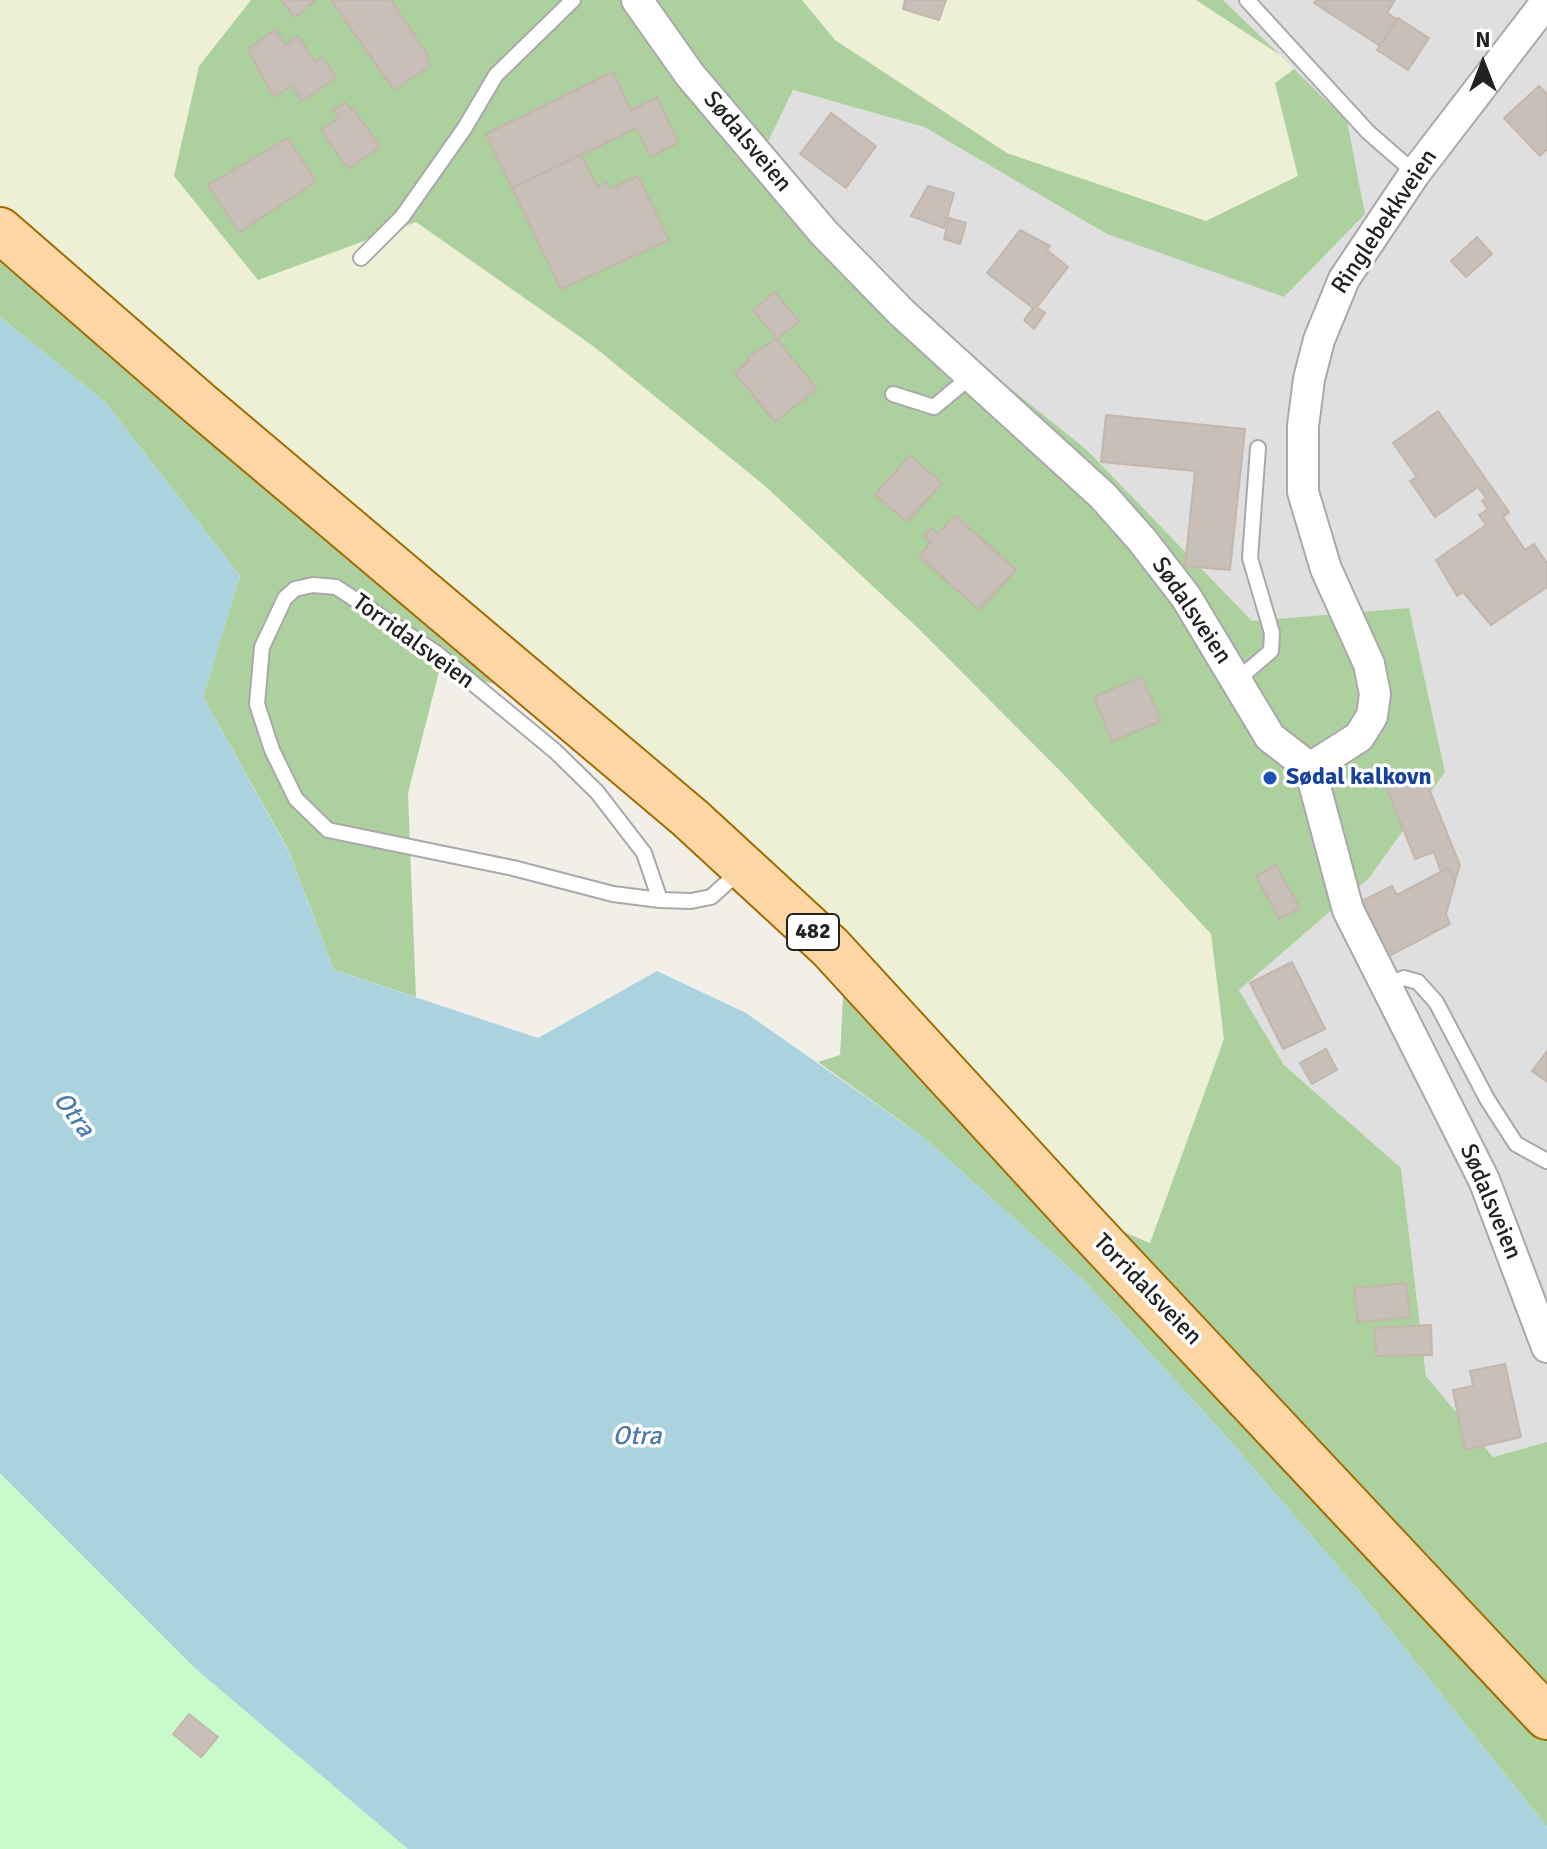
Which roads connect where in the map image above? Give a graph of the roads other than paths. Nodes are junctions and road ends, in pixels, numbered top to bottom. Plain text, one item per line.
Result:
1 (573, 0) edge
2 (637, 0) edge
3 (1247, 0) edge
4 (1542, 12) edge
5 (1415, 173) junction
6 (0, 230) edge
7 (361, 258) dead end
8 (970, 377) junction
9 (893, 394) dead end
10 (1258, 448) dead end
11 (1237, 680) junction
12 (1310, 768) junction
13 (742, 868) junction
14 (660, 900) junction
15 (1387, 985) junction
16 (1547, 1161) edge
17 (1547, 1347) edge
18 (1547, 1717) edge

1 - 7 lane
2 - 8 street, Sødalsveien
3 - 5 lane
4 - 5 street, Ringlebekkveien
5 - 12 street, Ringlebekkveien
6 - 13 main road, Torridalsveien / 482
8 - 9 lane
8 - 11 street, Sødalsveien
10 - 11 lane
11 - 12 street, Sødalsveien
12 - 15 street, Sødalsveien
13 - 14 lane, Torridalsveien
13 - 18 main road, Torridalsveien / 482
14 - 14 lane, Torridalsveien
15 - 16 lane
15 - 17 street, Sødalsveien

